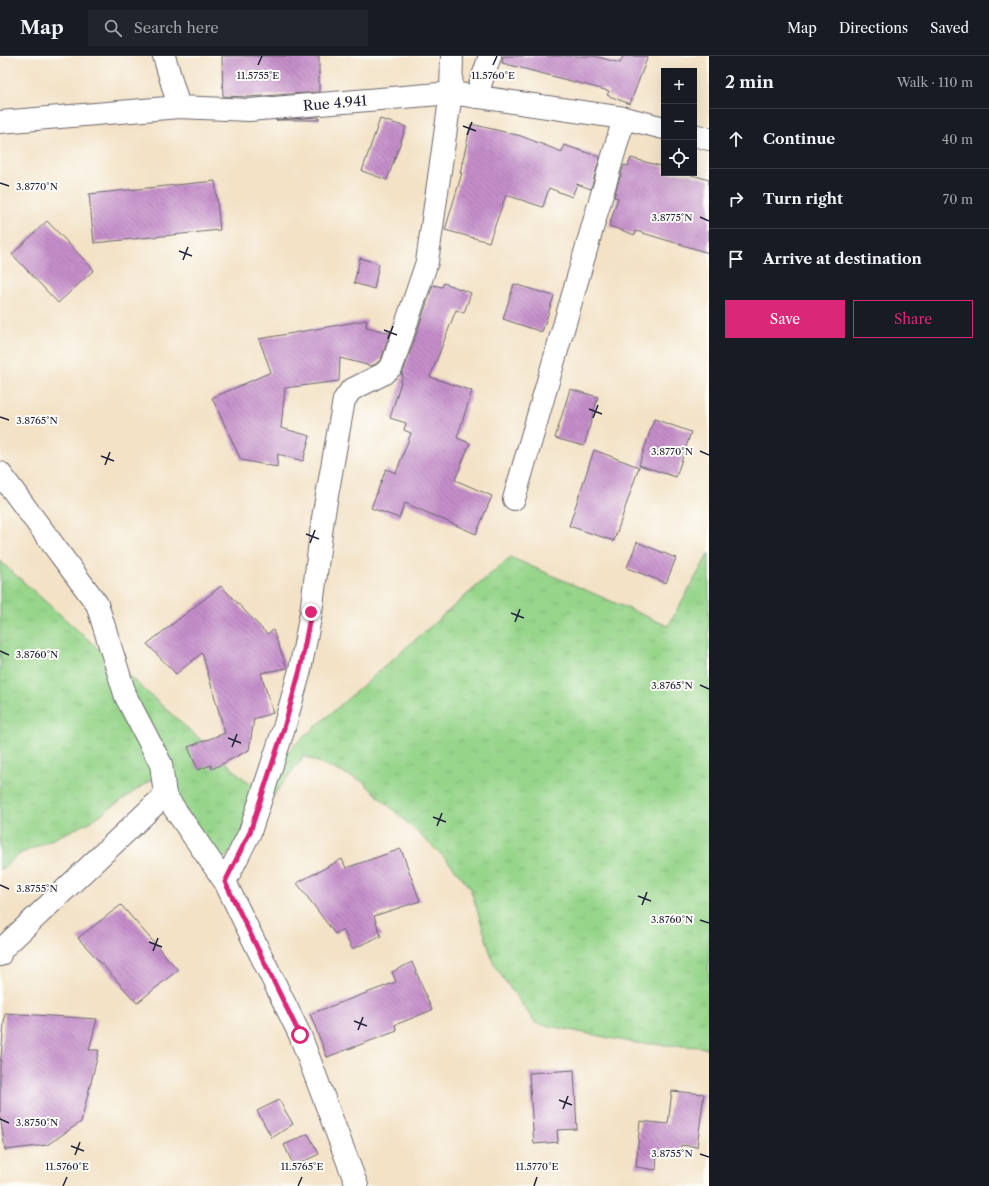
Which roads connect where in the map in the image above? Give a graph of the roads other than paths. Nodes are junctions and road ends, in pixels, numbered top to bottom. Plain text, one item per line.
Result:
1 (164, 56) edge
2 (452, 56) edge
3 (490, 56) edge
4 (451, 93) junction
5 (476, 97) junction
6 (179, 107) junction
7 (1, 118) edge
8 (624, 118) junction
9 (661, 127) edge
10 (697, 136) edge
11 (709, 139) edge
12 (0, 473) edge
13 (514, 498) dead end
14 (164, 795) junction
15 (225, 882) junction
16 (1, 951) edge
17 (357, 1186) edge

1 - 6 street
2 - 4 street
3 - 5 street
4 - 5 street, Rue 4.941
4 - 6 street, Rue 4.941
4 - 15 street
5 - 8 street, Rue 4.941
6 - 7 street, Rue 4.941
8 - 9 street, Rue 4.941
8 - 13 street
10 - 11 street
12 - 14 street
14 - 15 street
14 - 16 street
15 - 17 street

